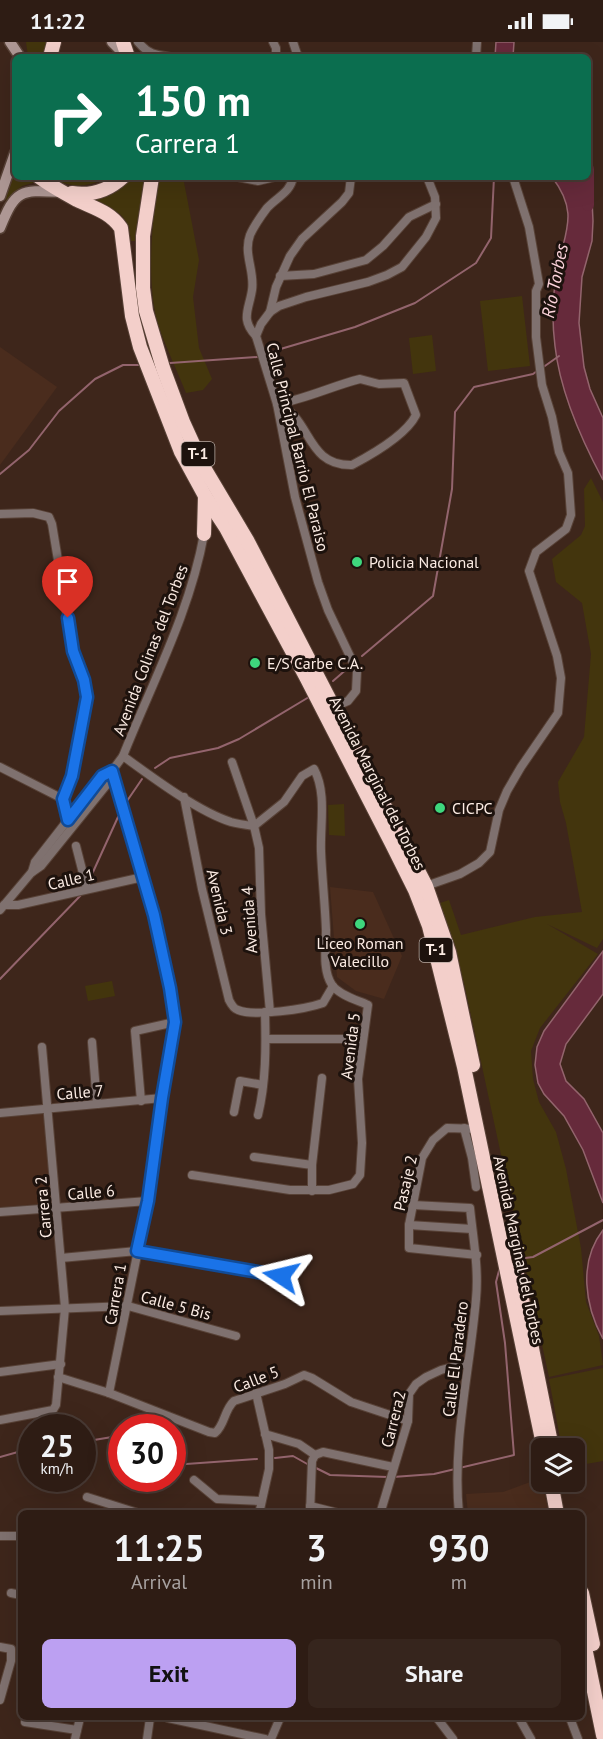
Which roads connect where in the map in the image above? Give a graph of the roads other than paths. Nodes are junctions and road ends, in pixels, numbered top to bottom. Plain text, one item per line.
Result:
1 (112, 42) edge
2 (138, 42) edge
3 (125, 54) edge
4 (150, 54) edge
5 (12, 162) edge
6 (44, 180) edge
7 (120, 180) edge
8 (152, 180) edge
9 (292, 180) edge
10 (351, 180) edge
11 (428, 180) edge
12 (514, 180) edge
13 (64, 192) junction
14 (0, 196) edge
15 (436, 204) junction
16 (0, 228) edge
17 (280, 276) junction
18 (270, 312) junction
19 (256, 336) junction
20 (277, 404) junction
21 (205, 496) junction
22 (0, 514) edge
23 (226, 528) junction
24 (204, 534) junction
25 (329, 710) junction
26 (123, 756) junction
27 (232, 762) dead end
28 (0, 766) edge
29 (112, 771) junction
30 (184, 797) junction
31 (63, 799) junction
32 (68, 820) junction
33 (254, 826) junction
34 (76, 846) dead end
35 (31, 873) junction
36 (144, 877) junction
37 (426, 886) junction
38 (87, 889) junction
39 (2, 908) edge
40 (333, 986) junction
41 (267, 1012) junction
42 (175, 1022) junction
43 (266, 1039) junction
44 (363, 1039) junction
45 (92, 1042) dead end
46 (42, 1047) dead end
47 (322, 1078) dead end
48 (263, 1085) junction
49 (162, 1098) junction
50 (141, 1101) junction
51 (97, 1104) junction
52 (48, 1108) junction
53 (234, 1112) dead end
54 (0, 1113) edge
55 (258, 1115) dead end
56 (471, 1128) junction
57 (254, 1157) dead end
58 (312, 1165) junction
59 (192, 1175) dead end
60 (476, 1187) dead end
61 (312, 1191) junction
62 (148, 1201) junction
63 (413, 1205) junction
64 (57, 1208) junction
65 (0, 1212) edge
66 (409, 1225) junction
67 (472, 1229) junction
68 (137, 1251) junction
69 (477, 1255) junction
70 (61, 1258) junction
71 (281, 1276) dead end
72 (128, 1306) junction
73 (65, 1308) junction
74 (0, 1311) edge
75 (236, 1335) dead end
76 (467, 1363) junction
77 (61, 1364) junction
78 (0, 1372) edge
79 (58, 1377) junction
80 (109, 1393) junction
81 (256, 1393) junction
82 (0, 1420) edge
83 (408, 1420) junction
84 (265, 1434) junction
85 (542, 1438) edge
86 (550, 1438) edge
87 (315, 1455) junction
88 (393, 1467) junction
89 (194, 1480) dead end
90 (553, 1492) edge
91 (561, 1492) edge
92 (87, 1497) dead end
93 (260, 1501) junction
94 (128, 1510) edge
95 (259, 1510) edge
96 (310, 1510) edge
97 (381, 1510) edge
98 (459, 1510) edge
99 (556, 1510) edge
100 (565, 1510) edge
101 (0, 1536) edge
102 (18, 1536) edge
103 (11, 1593) dead end
104 (18, 1594) edge
105 (585, 1607) edge
106 (0, 1647) edge
107 (585, 1648) edge
108 (603, 1690) edge
109 (0, 1700) edge
110 (80, 1720) edge
111 (150, 1720) edge
112 (177, 1720) edge
113 (279, 1720) edge
114 (439, 1720) edge
115 (520, 1720) edge
116 (571, 1720) edge
117 (25, 1722) dead end
118 (77, 1730) junction
119 (603, 1735) edge
120 (75, 1739) edge
121 (147, 1739) edge
122 (265, 1739) edge
123 (271, 1739) edge
124 (453, 1739) edge
125 (531, 1739) edge
126 (578, 1739) edge

1 - 3 street
2 - 4 street
5 - 14 street
6 - 13 highway, T-1
7 - 13 highway
8 - 25 highway, Avenida Marginal del Torbes / T-1
9 - 19 street
10 - 17 street, Calle Principal Barrio El Paraiso
11 - 15 street
12 - 37 street
13 - 16 street
13 - 21 highway, Avenida Marginal del Torbes / T-1
15 - 17 street
15 - 18 street
17 - 18 street, Calle Principal Barrio El Paraiso
18 - 19 street, Calle Principal Barrio El Paraiso
19 - 20 street, Calle Principal Barrio El Paraiso
20 - 20 street
20 - 25 street, Calle Principal Barrio El Paraiso
21 - 23 highway, Avenida Marginal del Torbes / T-1
21 - 24 highway
22 - 31 street
23 - 24 highway
23 - 25 highway, Avenida Marginal del Torbes / T-1
24 - 26 street, Avenida Colinas del Torbes
25 - 37 highway, Avenida Marginal del Torbes / T-1
25 - 56 highway, Avenida Marginal del Torbes / T-1
26 - 29 street, Avenida Colinas del Torbes
26 - 30 street
27 - 33 street, Avenida 4
28 - 31 street
29 - 32 street, Avenida Colinas del Torbes
29 - 35 street, Avenida Colinas del Torbes
29 - 36 street, Carrera 1
30 - 33 street
30 - 41 street, Avenida 3
31 - 32 street
32 - 35 street, Avenida Colinas del Torbes
33 - 40 street
33 - 41 street, Avenida 4
34 - 38 street
35 - 39 street, Avenida Colinas del Torbes
36 - 38 street, Calle 1
36 - 42 street, Carrera 1
37 - 86 highway, Avenida Marginal del Torbes / T-1
38 - 39 street, Calle 1
40 - 41 street
40 - 44 street, Avenida 5
41 - 43 street, Avenida 4
42 - 49 street, Carrera 1
42 - 50 street
43 - 44 street
43 - 48 street, Avenida 4
44 - 61 street, Avenida 5
45 - 51 street
46 - 52 street, Carrera 2
47 - 58 street
48 - 53 street
48 - 55 street, Avenida 4
49 - 50 street, Calle 7
49 - 62 street, Carrera 1
50 - 51 street, Calle 7
51 - 52 street, Calle 7
52 - 54 street, Calle 7
52 - 64 street, Carrera 2
56 - 60 street
56 - 63 street, Pasaje 2
56 - 85 highway, Avenida Marginal del Torbes / T-1
57 - 58 street
58 - 61 street
59 - 61 street, Avenida 5
62 - 64 street, Calle 6
62 - 68 street, Carrera 1
63 - 66 street, Pasaje 2
63 - 67 street, Calle El Paradero
64 - 65 street, Calle 6
64 - 70 street, Carrera 2
66 - 67 street
66 - 69 street, Pasaje 2
67 - 69 street, Calle El Paradero
68 - 70 street
68 - 71 street
68 - 72 street, Carrera 1
69 - 76 street, Calle El Paradero
70 - 73 street, Carrera 2
72 - 73 street, Calle 5 Bis
72 - 75 street, Calle 5 Bis
72 - 80 street, Carrera 1
73 - 74 street, Calle 5 Bis
73 - 77 street, Carrera 2
76 - 83 street, Carrera2
76 - 98 street, Calle El Paradero
77 - 78 street
77 - 79 street, Carrera 2
79 - 80 street, Calle 5
79 - 82 street, Carrera 2
80 - 81 street, Calle 5
81 - 83 street, Calle 5
81 - 84 street
83 - 88 street, Carrera2
84 - 87 street
84 - 93 street
87 - 88 street
87 - 96 street
88 - 97 street, Carrera2
89 - 93 street
90 - 99 highway
91 - 100 highway
92 - 94 street
93 - 95 street
101 - 102 street
103 - 104 street
105 - 108 highway
106 - 109 street
107 - 119 highway
110 - 118 street
111 - 121 street
112 - 122 street
113 - 123 street
114 - 124 street
115 - 125 street
116 - 126 street
117 - 118 street
118 - 120 street

